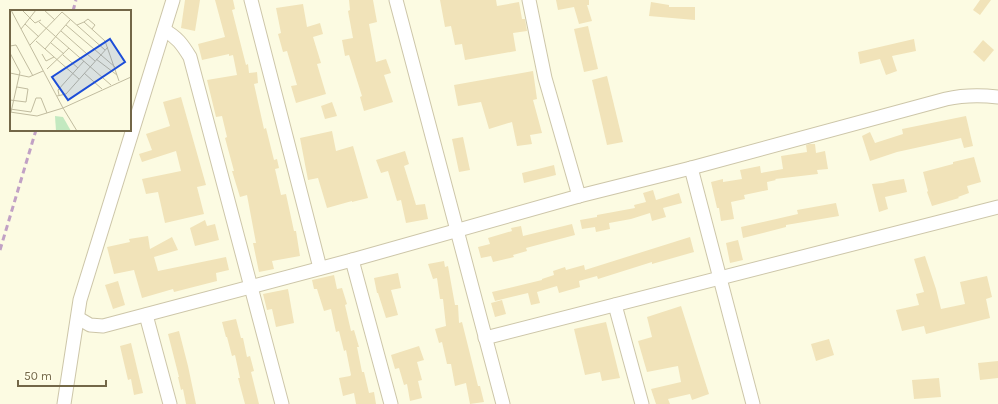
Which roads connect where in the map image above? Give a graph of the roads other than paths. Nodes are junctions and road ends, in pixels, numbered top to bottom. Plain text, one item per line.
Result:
1 (173, 0) edge
2 (251, 0) edge
3 (396, 0) edge
4 (529, 0) edge
5 (164, 30) junction
6 (998, 97) edge
7 (691, 168) junction
8 (579, 196) junction
9 (998, 207) edge
10 (457, 231) junction
11 (352, 260) junction
12 (320, 268) junction
13 (719, 279) junction
14 (251, 287) junction
15 (615, 305) junction
16 (146, 315) junction
17 (78, 318) junction
18 (485, 338) junction
19 (64, 404) edge
20 (170, 404) edge
21 (282, 404) edge
22 (391, 404) edge
23 (503, 404) edge
24 (642, 404) edge
25 (753, 404) edge

1 - 5 street
2 - 12 street
3 - 10 street
4 - 8 street
5 - 14 street
5 - 17 street
6 - 7 street
7 - 8 street
7 - 13 street
8 - 10 street
9 - 13 street
10 - 11 street
10 - 18 street
11 - 12 street
11 - 22 street
12 - 14 street
13 - 15 street
13 - 25 street
14 - 16 street
14 - 21 street
15 - 18 street
15 - 24 street
16 - 17 street
16 - 20 street
17 - 19 street
18 - 23 street

